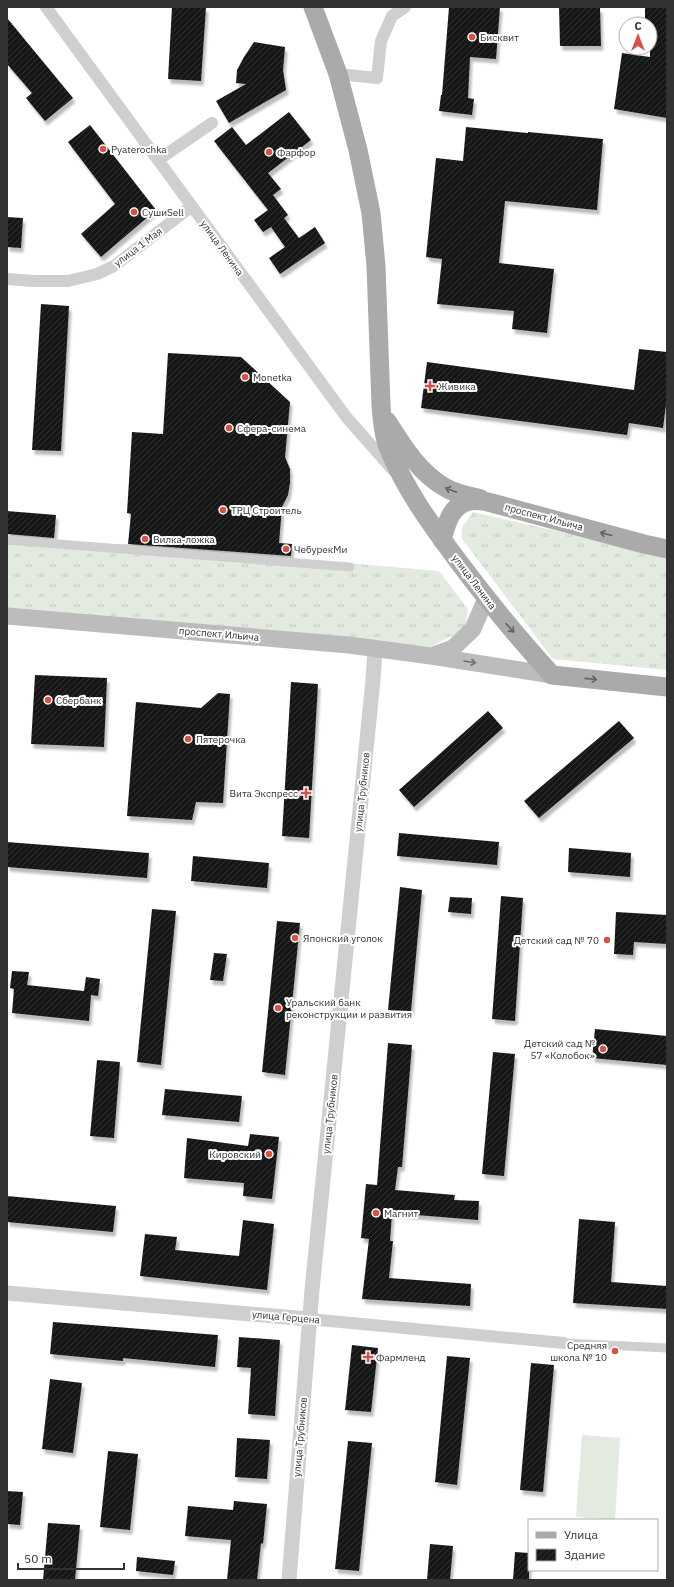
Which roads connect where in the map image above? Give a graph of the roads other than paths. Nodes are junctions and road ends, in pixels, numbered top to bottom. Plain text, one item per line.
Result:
1 (46, 7) edge
2 (313, 7) edge
3 (405, 7) edge
4 (338, 74) junction
5 (212, 123) dead end
6 (158, 160) junction
7 (192, 206) junction
8 (7, 279) edge
9 (381, 411) junction
10 (405, 483) junction
11 (488, 502) junction
12 (7, 540) edge
13 (442, 540) junction
14 (667, 548) edge
15 (350, 567) dead end
16 (486, 598) junction
17 (7, 616) edge
18 (374, 648) junction
19 (431, 656) junction
20 (552, 675) junction
21 (667, 687) edge
22 (7, 1293) edge
23 (310, 1319) junction
24 (564, 1343) joint
25 (667, 1348) edge
26 (289, 1580) edge

1 - 6 street, улица Ленина
2 - 4 main road, улица Ленина
3 - 4 street
4 - 9 main road, улица Ленина
5 - 6 street
6 - 7 street, улица Ленина
7 - 8 street, улица 1 Мая
7 - 10 street, улица Ленина
9 - 10 main road, улица Ленина
11 -> 9 main road
10 - 13 main road, улица Ленина
11 - 13 main road, проспект Ильича
14 -> 11 main road, проспект Ильича
12 - 15 street
13 - 16 main road, улица Ленина
16 - 19 main road, проспект Ильича
16 -> 20 main road, улица Ленина
17 - 18 main road, проспект Ильича
18 - 19 main road, проспект Ильича
18 - 23 street, улица Трубников
19 -> 20 main road, проспект Ильича
20 -> 21 main road, проспект Ильича
22 - 23 street, улица Герцена
23 - 24 street, улица Герцена
23 - 26 street, улица Трубников
24 - 25 street

